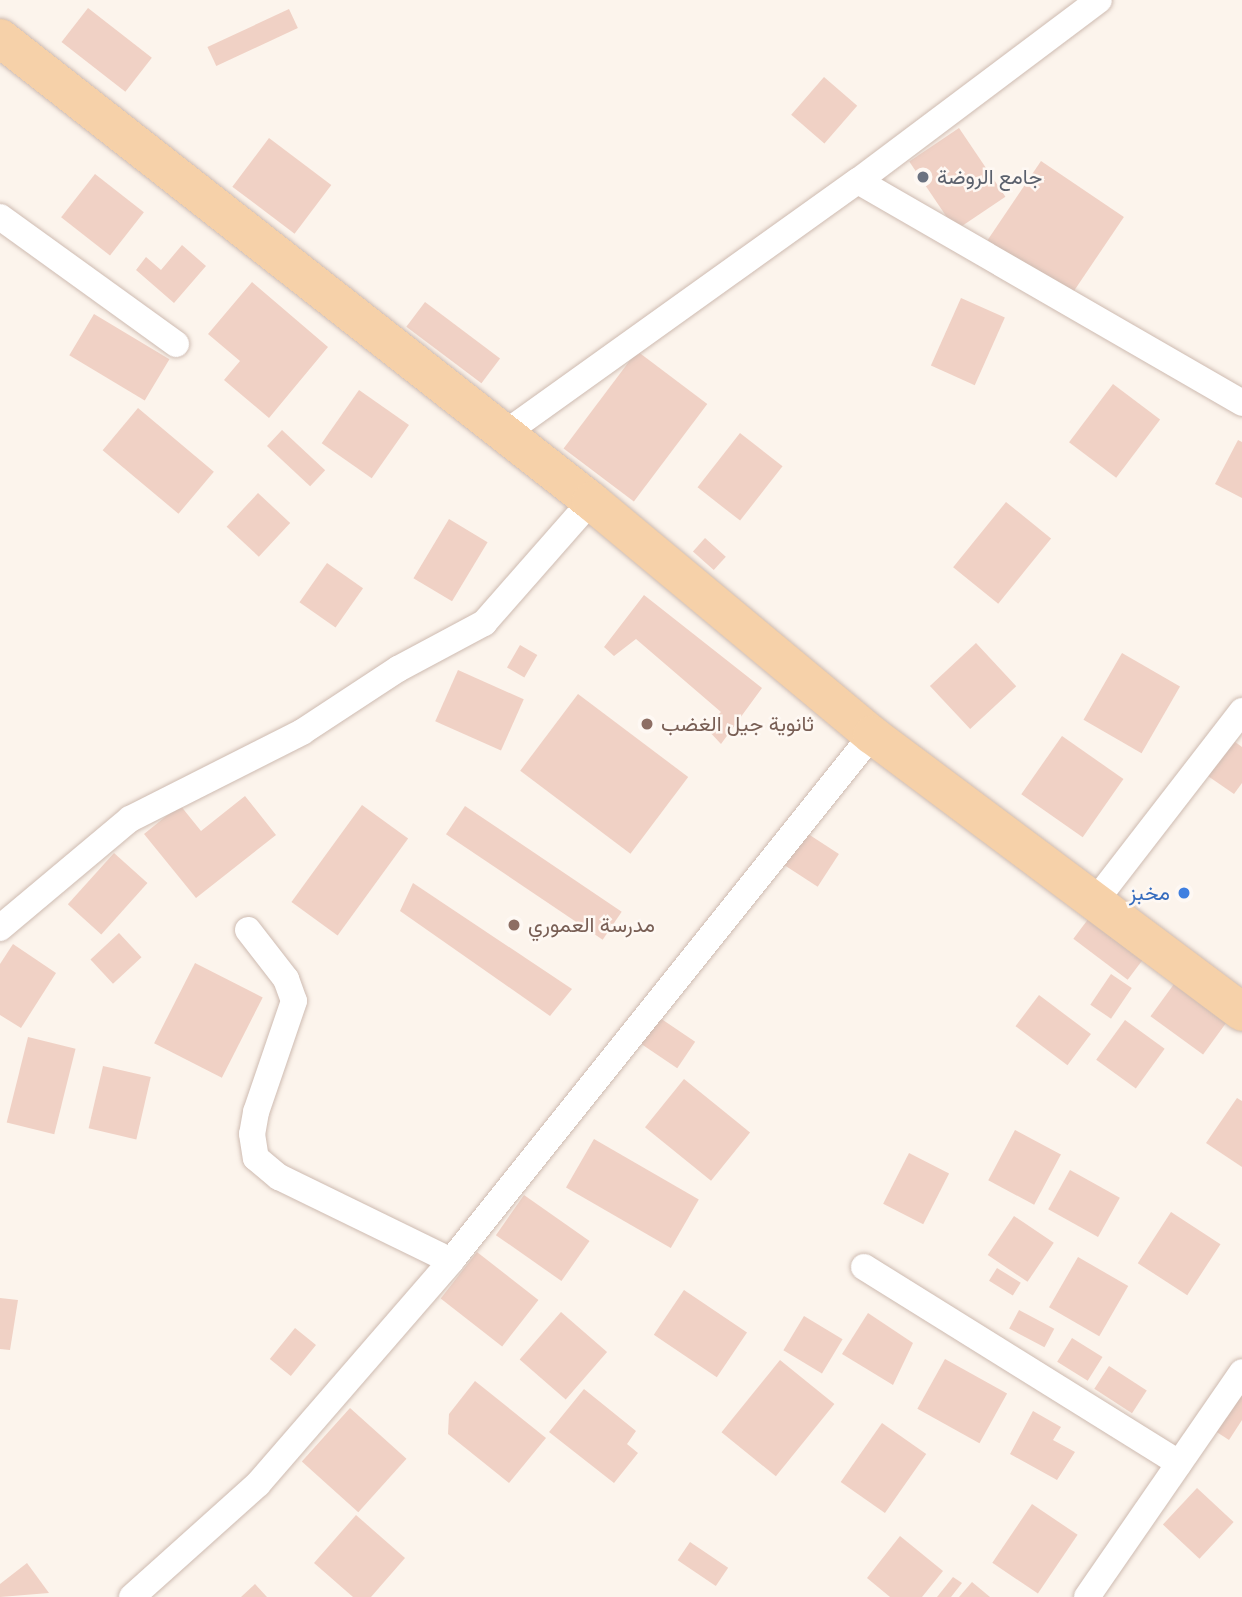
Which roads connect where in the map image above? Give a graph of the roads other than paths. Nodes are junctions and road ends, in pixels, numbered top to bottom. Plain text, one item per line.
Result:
1 (1099, 0) edge
2 (0, 38) edge
3 (858, 181) junction
4 (0, 217) edge
5 (176, 344) dead end
6 (1242, 403) edge
7 (505, 434) junction
8 (591, 501) junction
9 (1242, 711) edge
10 (872, 736) junction
11 (1093, 904) junction
12 (0, 928) edge
13 (248, 930) dead end
14 (1242, 1012) edge
15 (451, 1261) junction
16 (864, 1267) dead end
17 (1242, 1372) edge
18 (1179, 1464) junction
19 (132, 1597) edge
20 (1087, 1597) edge

1 - 3 street
2 - 7 main road
3 - 6 street
3 - 7 street
4 - 5 street
7 - 8 main road
8 - 10 main road
8 - 12 street
9 - 11 street
10 - 11 main road
10 - 15 street
11 - 14 main road
13 - 15 street
15 - 19 street
16 - 18 street
17 - 18 street
18 - 20 street

